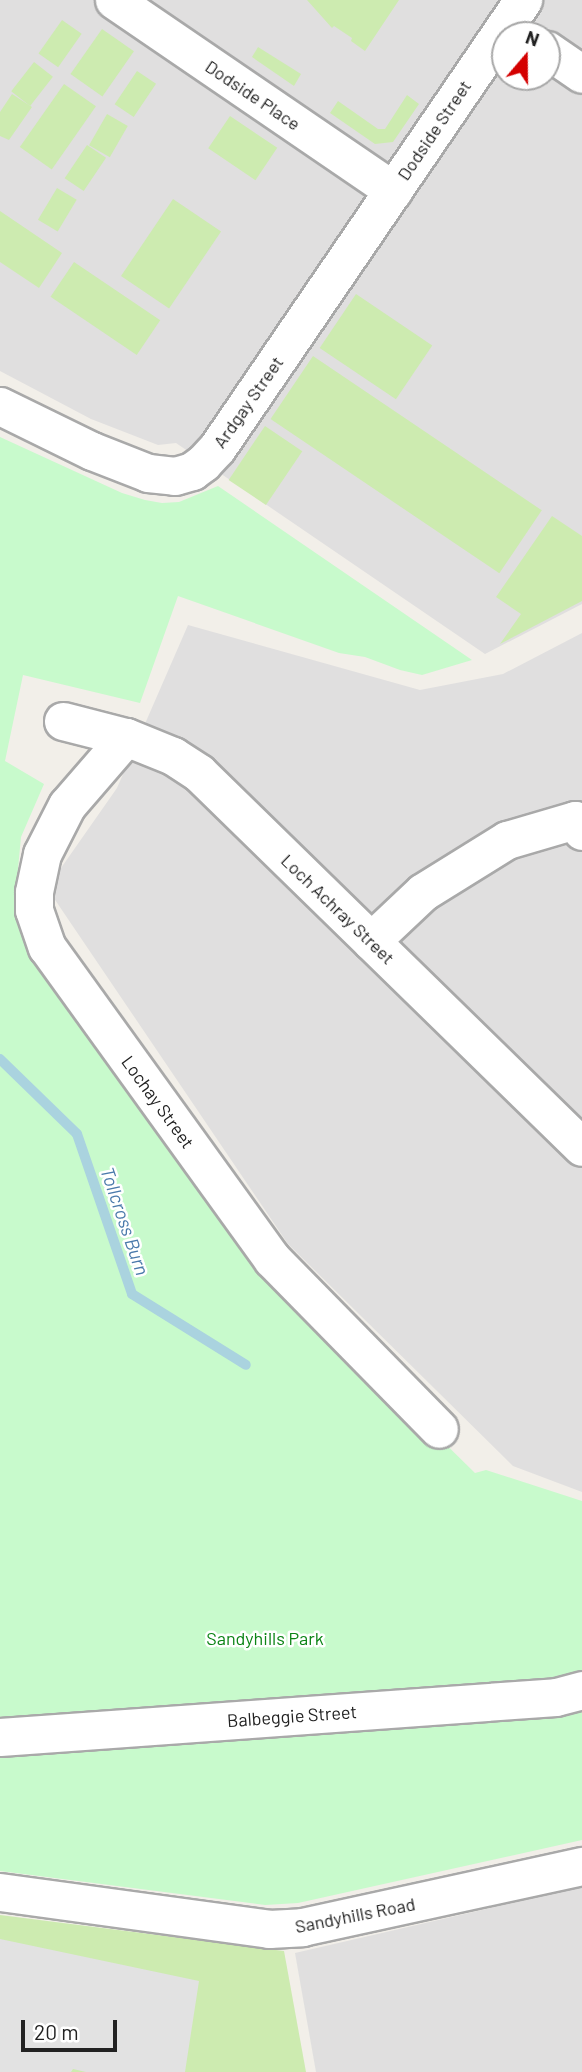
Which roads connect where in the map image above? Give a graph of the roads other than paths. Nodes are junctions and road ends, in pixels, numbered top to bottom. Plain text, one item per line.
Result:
1 (114, 0) edge
2 (519, 19) edge
3 (561, 60) edge
4 (582, 74) edge
5 (393, 190) junction
6 (0, 406) edge
7 (63, 721) dead end
8 (126, 737) junction
9 (582, 831) edge
10 (371, 941) junction
11 (582, 1147) edge
12 (439, 1429) dead end
13 (582, 1690) edge
14 (0, 1737) edge
15 (582, 1866) edge
16 (0, 1892) edge

1 - 5 street, Dodside Place
2 - 5 street, Dodside Street
3 - 4 street
5 - 6 street, Ardgay Street
7 - 8 street, Loch Achray Street
8 - 10 street, Loch Achray Street
8 - 12 street, Lochay Street
9 - 10 street
10 - 11 street, Loch Achray Street
13 - 14 street, Balbeggie Street
15 - 16 street, Sandyhills Road

